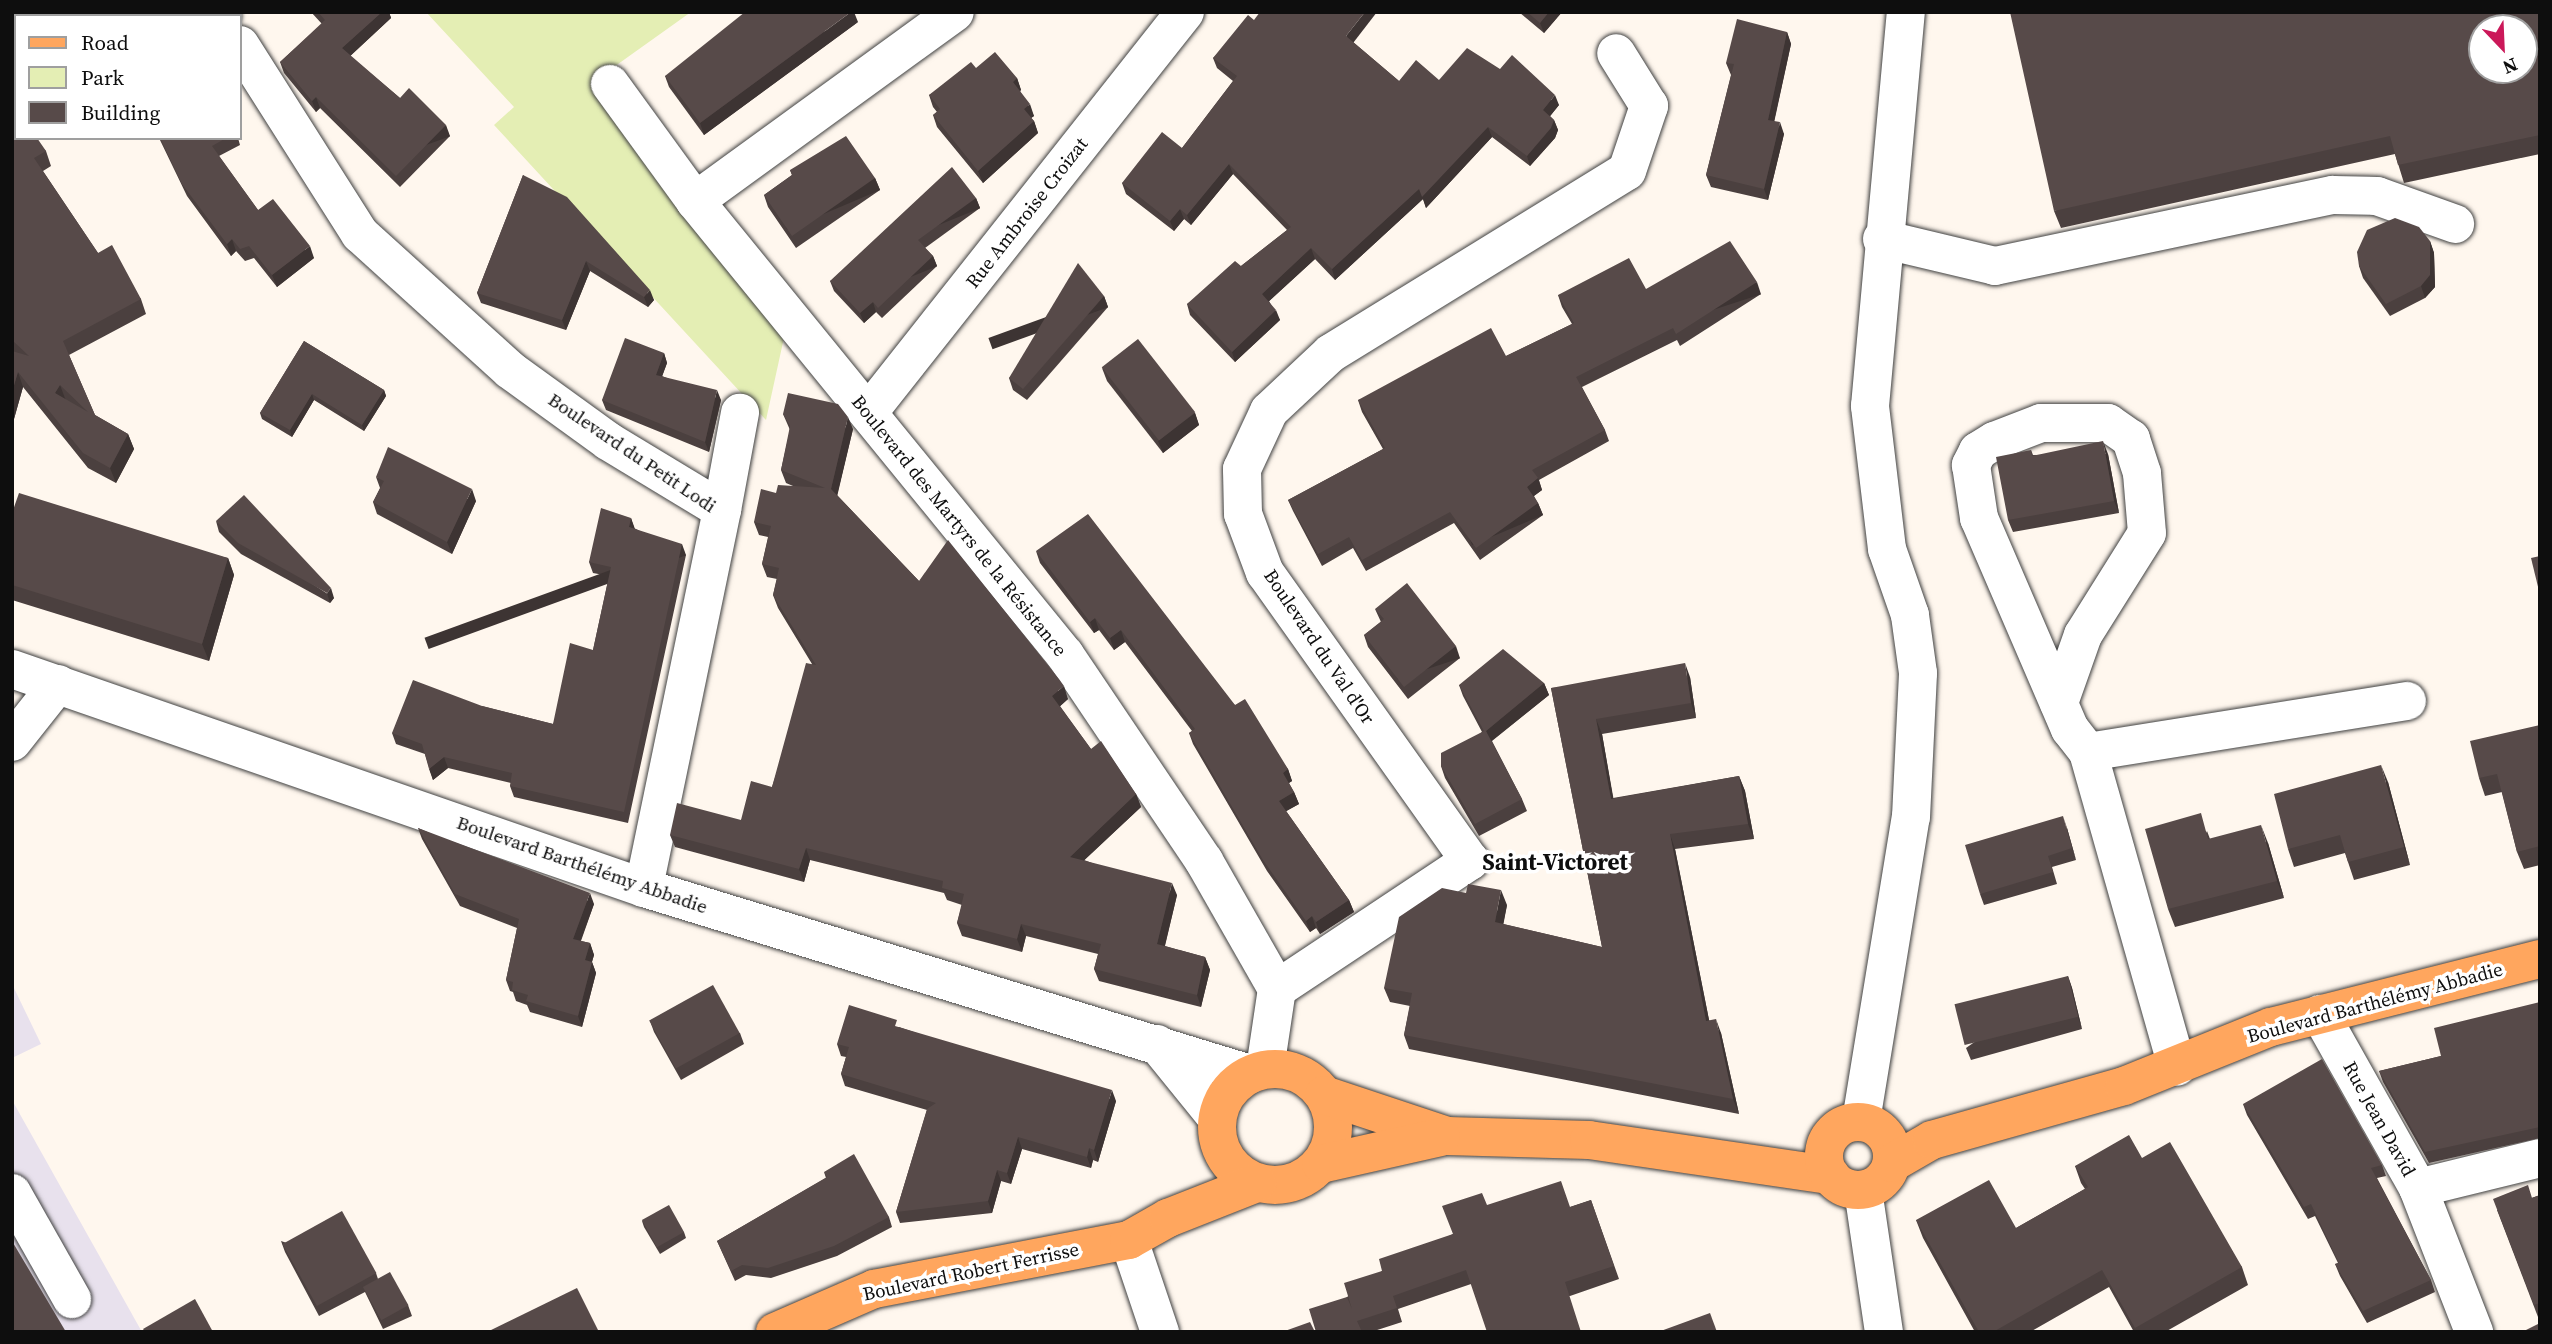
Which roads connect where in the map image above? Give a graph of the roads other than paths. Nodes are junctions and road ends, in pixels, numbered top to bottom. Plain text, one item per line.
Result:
1 (955, 12) edge
2 (1185, 12) edge
3 (1906, 12) edge
4 (242, 48) edge
5 (1616, 53) dead end
6 (610, 85) dead end
7 (695, 201) junction
8 (2455, 224) dead end
9 (1882, 239) junction
10 (740, 413) dead end
11 (868, 413) junction
12 (722, 510) junction
13 (12, 669) edge
14 (58, 684) junction
15 (2407, 701) dead end
16 (2059, 703) junction
17 (12, 742) edge
18 (2088, 752) junction
19 (644, 888) junction
20 (2540, 959) edge
21 (1277, 989) junction
22 (2320, 1014) junction
23 (1157, 1044) junction
24 (2177, 1067) junction
25 (1257, 1072) junction
26 (1324, 1095) junction
27 (1219, 1133) junction
28 (1447, 1136) junction
29 (1880, 1140) junction
30 (2540, 1158) edge
31 (1321, 1164) junction
32 (1840, 1170) junction
33 (1257, 1183) junction
34 (2418, 1188) junction
35 (12, 1193) edge
36 (1168, 1219) junction
37 (1129, 1240) junction
38 (72, 1299) dead end
39 (775, 1332) edge
40 (1160, 1332) edge
41 (1884, 1332) edge
42 (2474, 1332) edge

1 - 7 street
2 - 11 street, Rue Ambroise Croizat
3 - 9 street
4 - 12 street, Boulevard du Petit Lodi
5 - 21 street, Boulevard du Val d'Or
6 - 7 street, Boulevard des Martyrs de la Résistance
7 - 11 street, Boulevard des Martyrs de la Résistance
8 - 9 street
9 - 29 street
10 - 12 street
11 - 21 street, Boulevard des Martyrs de la Résistance
12 - 19 street, Boulevard du Petit Lodi
13 - 14 street, Boulevard Barthélémy Abbadie
14 - 17 street
14 - 19 street, Boulevard Barthélémy Abbadie
15 - 18 street
16 - 16 street
16 - 18 street
18 - 24 street
19 - 23 street, Boulevard Barthélémy Abbadie
20 - 22 main road, Boulevard Barthélémy Abbadie
21 - 25 street
22 - 24 main road, Boulevard Barthélémy Abbadie
22 - 34 street, Rue Jean David
23 - 25 street, Boulevard Barthélémy Abbadie
23 - 27 street
24 - 29 main road, Boulevard Barthélémy Abbadie
25 - 26 main road
25 - 27 main road
26 - 28 main road
26 - 31 main road
27 - 33 main road
27 - 36 main road, Boulevard Robert Ferrisse
28 - 31 main road
28 - 32 main road
29 - 32 main road
29 - 32 main road
30 - 34 street, Rue Jean David
31 - 33 main road
32 - 41 street
33 - 36 main road, Boulevard Robert Ferrisse
34 - 42 street
35 - 38 street
36 - 37 main road, Boulevard Robert Ferrisse
37 - 39 main road, Boulevard Robert Ferrisse
37 - 40 street

